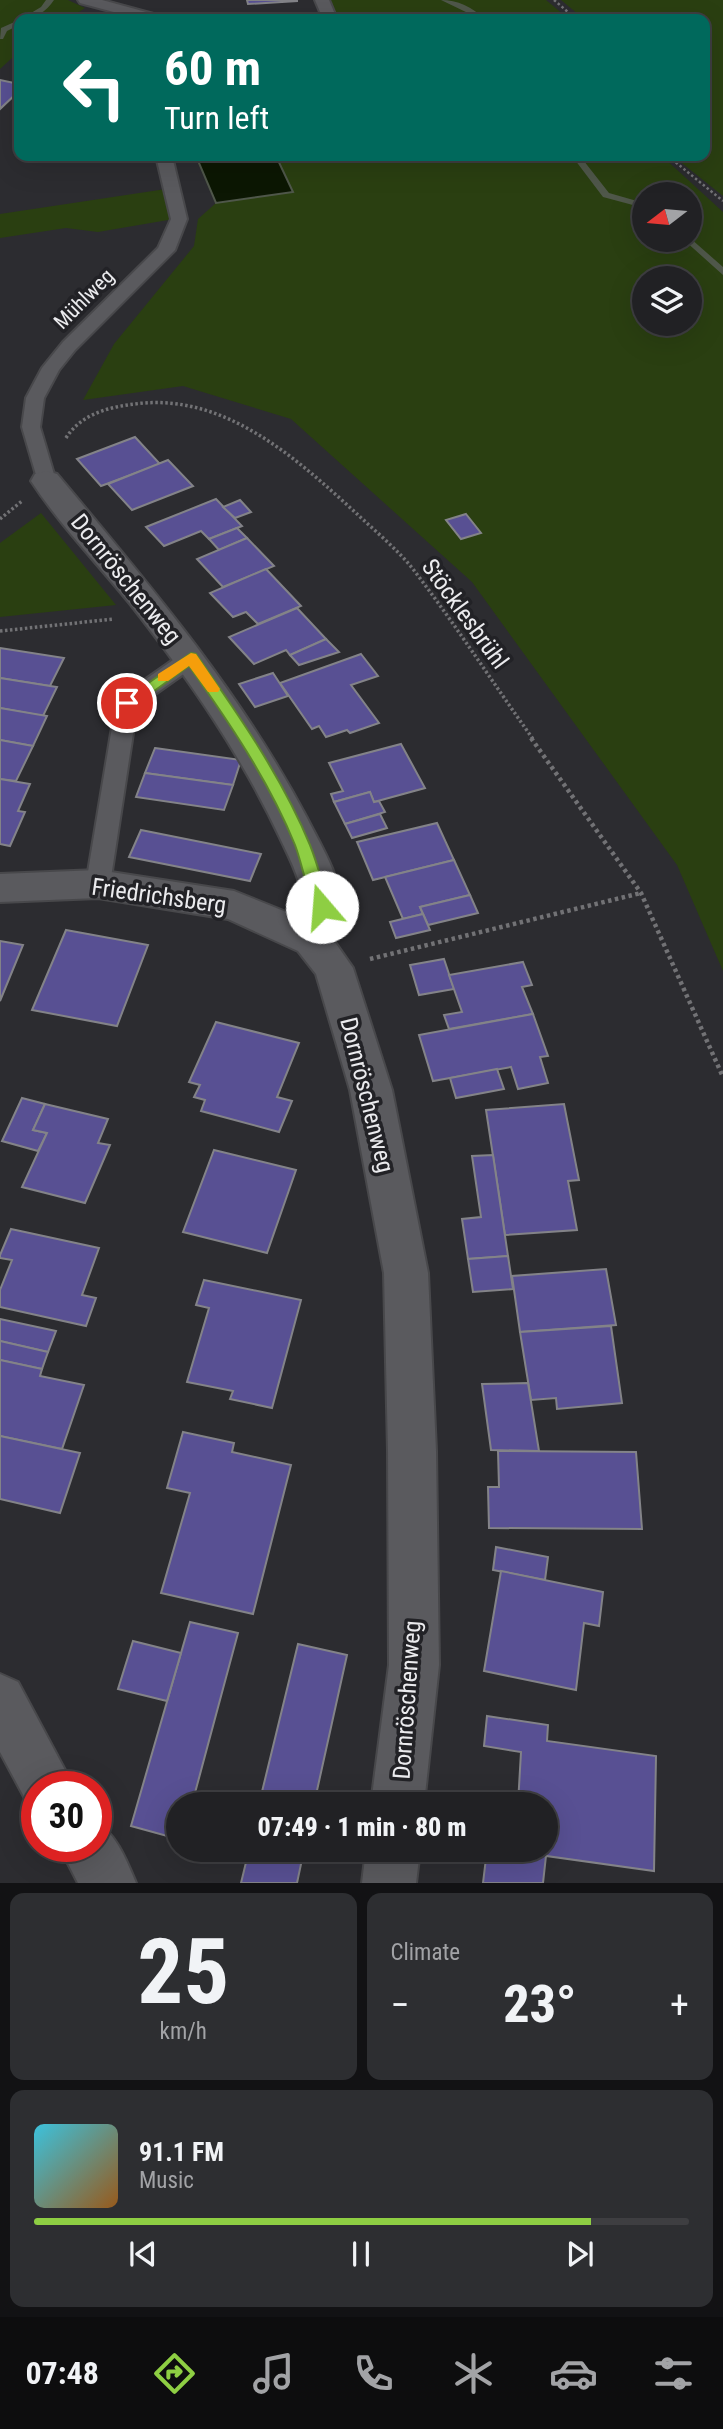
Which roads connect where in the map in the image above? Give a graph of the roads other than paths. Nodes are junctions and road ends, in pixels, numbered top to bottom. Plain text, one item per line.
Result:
1 (85, 0) edge
2 (104, 5) junction
3 (94, 14) edge
4 (137, 14) edge
5 (165, 161) edge
6 (46, 481) joint
7 (191, 657) junction
8 (98, 884) junction
9 (0, 888) edge
10 (323, 954) junction
11 (0, 1700) edge
12 (39, 1771) edge
13 (399, 1792) edge
14 (96, 1862) edge
15 (392, 1862) edge
16 (109, 1883) edge
17 (389, 1883) edge

1 - 2 lane
2 - 3 lane
2 - 4 lane
5 - 6 lane, Mühlweg
6 - 7 street, Dornröschenweg
7 - 8 lane
7 - 10 street, Dornröschenweg
8 - 9 street, Friedrichsberg
8 - 10 street, Friedrichsberg
10 - 13 street, Dornröschenweg
11 - 12 street
14 - 16 street
15 - 17 street

